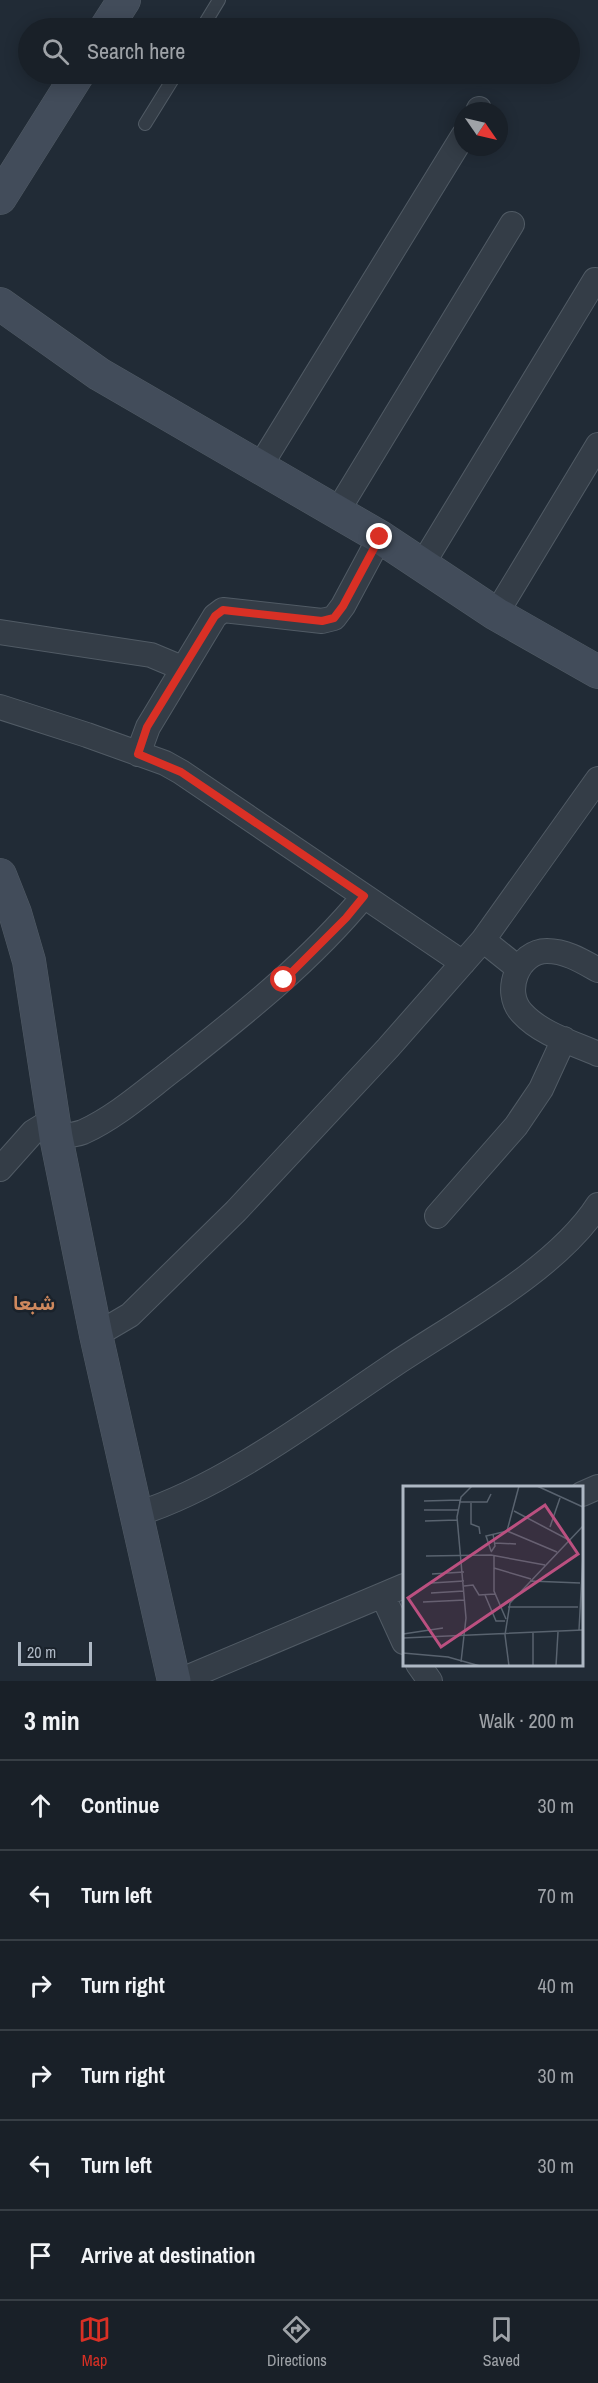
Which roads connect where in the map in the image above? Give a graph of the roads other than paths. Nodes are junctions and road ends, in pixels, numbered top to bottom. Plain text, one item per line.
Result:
1 (124, 0) edge
2 (219, 0) edge
3 (112, 18) edge
4 (208, 18) edge
5 (72, 84) edge
6 (170, 84) edge
7 (145, 124) dead end
8 (454, 151) edge
9 (0, 198) edge
10 (512, 224) dead end
11 (595, 280) dead end
12 (0, 304) edge
13 (598, 445) edge
14 (259, 468) junction
15 (337, 512) junction
16 (380, 537) junction
17 (422, 565) junction
18 (496, 614) junction
19 (0, 632) edge
20 (182, 668) junction
21 (598, 672) edge
22 (0, 708) edge
23 (138, 754) junction
24 (598, 779) edge
25 (0, 875) edge
26 (364, 896) junction
27 (483, 940) junction
28 (463, 963) junction
29 (518, 968) junction
30 (598, 970) edge
31 (564, 1039) junction
32 (598, 1054) edge
33 (55, 1128) junction
34 (0, 1169) edge
35 (598, 1207) edge
36 (438, 1216) dead end
37 (96, 1335) junction
38 (598, 1487) edge
39 (583, 1494) edge
40 (137, 1514) junction
41 (394, 1591) edge
42 (403, 1633) edge
43 (419, 1666) edge
44 (174, 1681) edge
45 (179, 1681) edge
46 (430, 1681) edge

1 - 3 street
2 - 4 lane
5 - 9 street
6 - 7 lane
8 - 14 street
10 - 15 street
11 - 17 street
12 - 14 street
13 - 18 street
14 - 15 street
15 - 16 street
16 - 17 street
16 - 20 street
17 - 18 street
18 - 21 street
19 - 20 street
20 - 23 street
22 - 23 street
23 - 26 street
24 - 27 street
25 - 33 street
26 - 28 street
26 - 33 street
27 - 28 street
27 - 29 street
28 - 37 street
29 - 30 street
29 - 31 street
31 - 32 street
31 - 36 street
33 - 34 street
33 - 37 street
35 - 40 street
37 - 40 street
38 - 39 street
40 - 44 street
41 - 42 street
41 - 45 street
43 - 46 street

